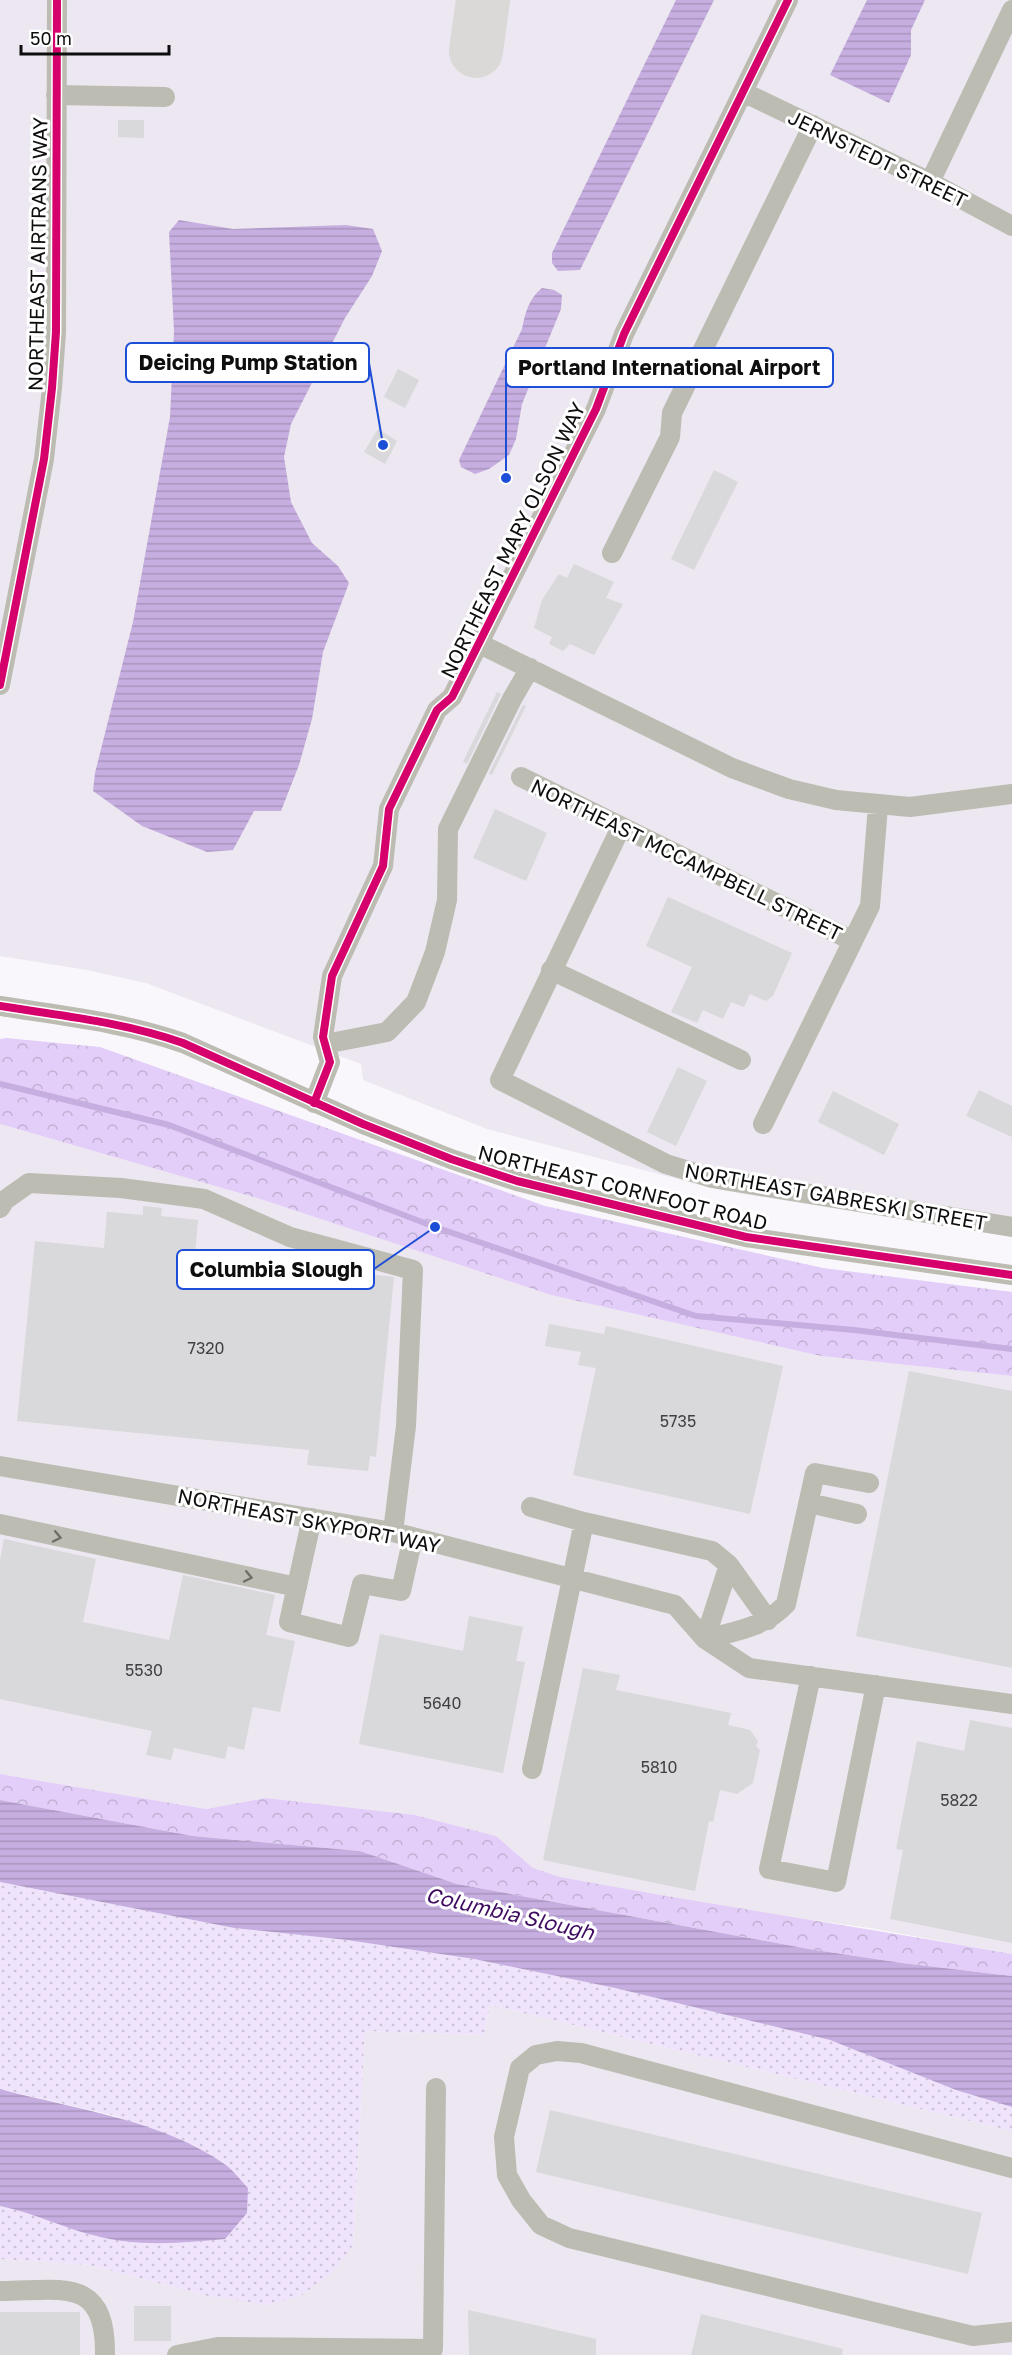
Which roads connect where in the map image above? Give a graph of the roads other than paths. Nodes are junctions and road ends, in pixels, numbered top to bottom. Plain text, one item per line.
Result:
1 (57, 0) edge
2 (788, 0) edge
3 (1012, 10) edge
4 (743, 92) junction
5 (56, 95) junction
6 (165, 97) dead end
7 (813, 125) junction
8 (930, 182) junction
9 (1012, 226) edge
10 (612, 553) dead end
11 (480, 644) junction
12 (3, 652) edge
13 (530, 668) junction
14 (0, 685) edge
15 (521, 777) dead end
16 (1012, 794) edge
17 (878, 806) junction
18 (621, 827) junction
19 (853, 941) junction
20 (551, 970) junction
21 (0, 1006) edge
22 (325, 1044) junction
23 (741, 1060) dead end
24 (314, 1103) junction
25 (763, 1124) dead end
26 (0, 1208) edge
27 (1012, 1227) edge
28 (1012, 1275) edge
29 (0, 1466) edge
30 (869, 1483) dead end
31 (809, 1503) junction
32 (531, 1507) dead end
33 (857, 1514) dead end
34 (312, 1518) junction
35 (584, 1522) junction
36 (0, 1524) edge
37 (393, 1532) junction
38 (413, 1537) junction
39 (729, 1565) junction
40 (571, 1578) junction
41 (297, 1587) junction
42 (768, 1620) junction
43 (705, 1639) junction
44 (811, 1676) junction
45 (876, 1685) junction
46 (1012, 1704) edge
47 (532, 1769) dead end
48 (436, 2088) dead end
49 (1012, 2168) edge
50 (0, 2291) edge
51 (1012, 2332) edge
52 (434, 2352) edge
53 (105, 2355) edge
54 (177, 2355) edge

1 - 5 street, NORTHEAST AIRTRANS WAY
2 - 4 street, NORTHEAST MARY OLSON WAY
3 - 8 street
4 - 7 street, JERNSTEDT STREET
4 - 11 street, NORTHEAST MARY OLSON WAY
5 - 6 street
5 - 12 street, NORTHEAST AIRTRANS WAY
7 - 8 street, JERNSTEDT STREET
7 - 10 street
8 - 9 street, JERNSTEDT STREET
11 - 13 street
11 - 22 street, NORTHEAST MARY OLSON WAY
12 - 14 street, NORTHEAST AIRTRANS WAY
13 - 17 street
13 - 22 street
15 - 18 street, NORTHEAST MCCAMPBELL STREET
16 - 17 street
17 - 19 street
18 - 19 street, NORTHEAST MCCAMPBELL STREET
18 - 20 street
19 - 25 street
20 - 23 street
20 - 27 street, NORTHEAST GABRESKI STREET
21 - 24 street, NORTHEAST CORNFOOT ROAD
22 - 24 street, NORTHEAST MARY OLSON WAY
24 - 28 street, NORTHEAST CORNFOOT ROAD
26 - 37 street
29 - 34 street, NORTHEAST SKYPORT WAY
30 - 31 street
31 - 33 street
31 - 42 street
32 - 35 street
34 - 37 street, NORTHEAST SKYPORT WAY
34 - 41 street
35 - 39 street
35 - 40 street
36 -> 41 street
37 - 38 street, NORTHEAST SKYPORT WAY
38 - 40 street, NORTHEAST SKYPORT WAY
38 - 41 street
39 - 42 street
39 - 43 street
40 - 43 street, NORTHEAST SKYPORT WAY
40 - 47 street
42 - 43 street
43 - 44 street, NORTHEAST SKYPORT WAY
44 - 45 street, NORTHEAST SKYPORT WAY
44 - 45 street
45 - 46 street, NORTHEAST SKYPORT WAY
48 - 52 street
49 - 51 street
50 - 53 street
52 - 54 street

